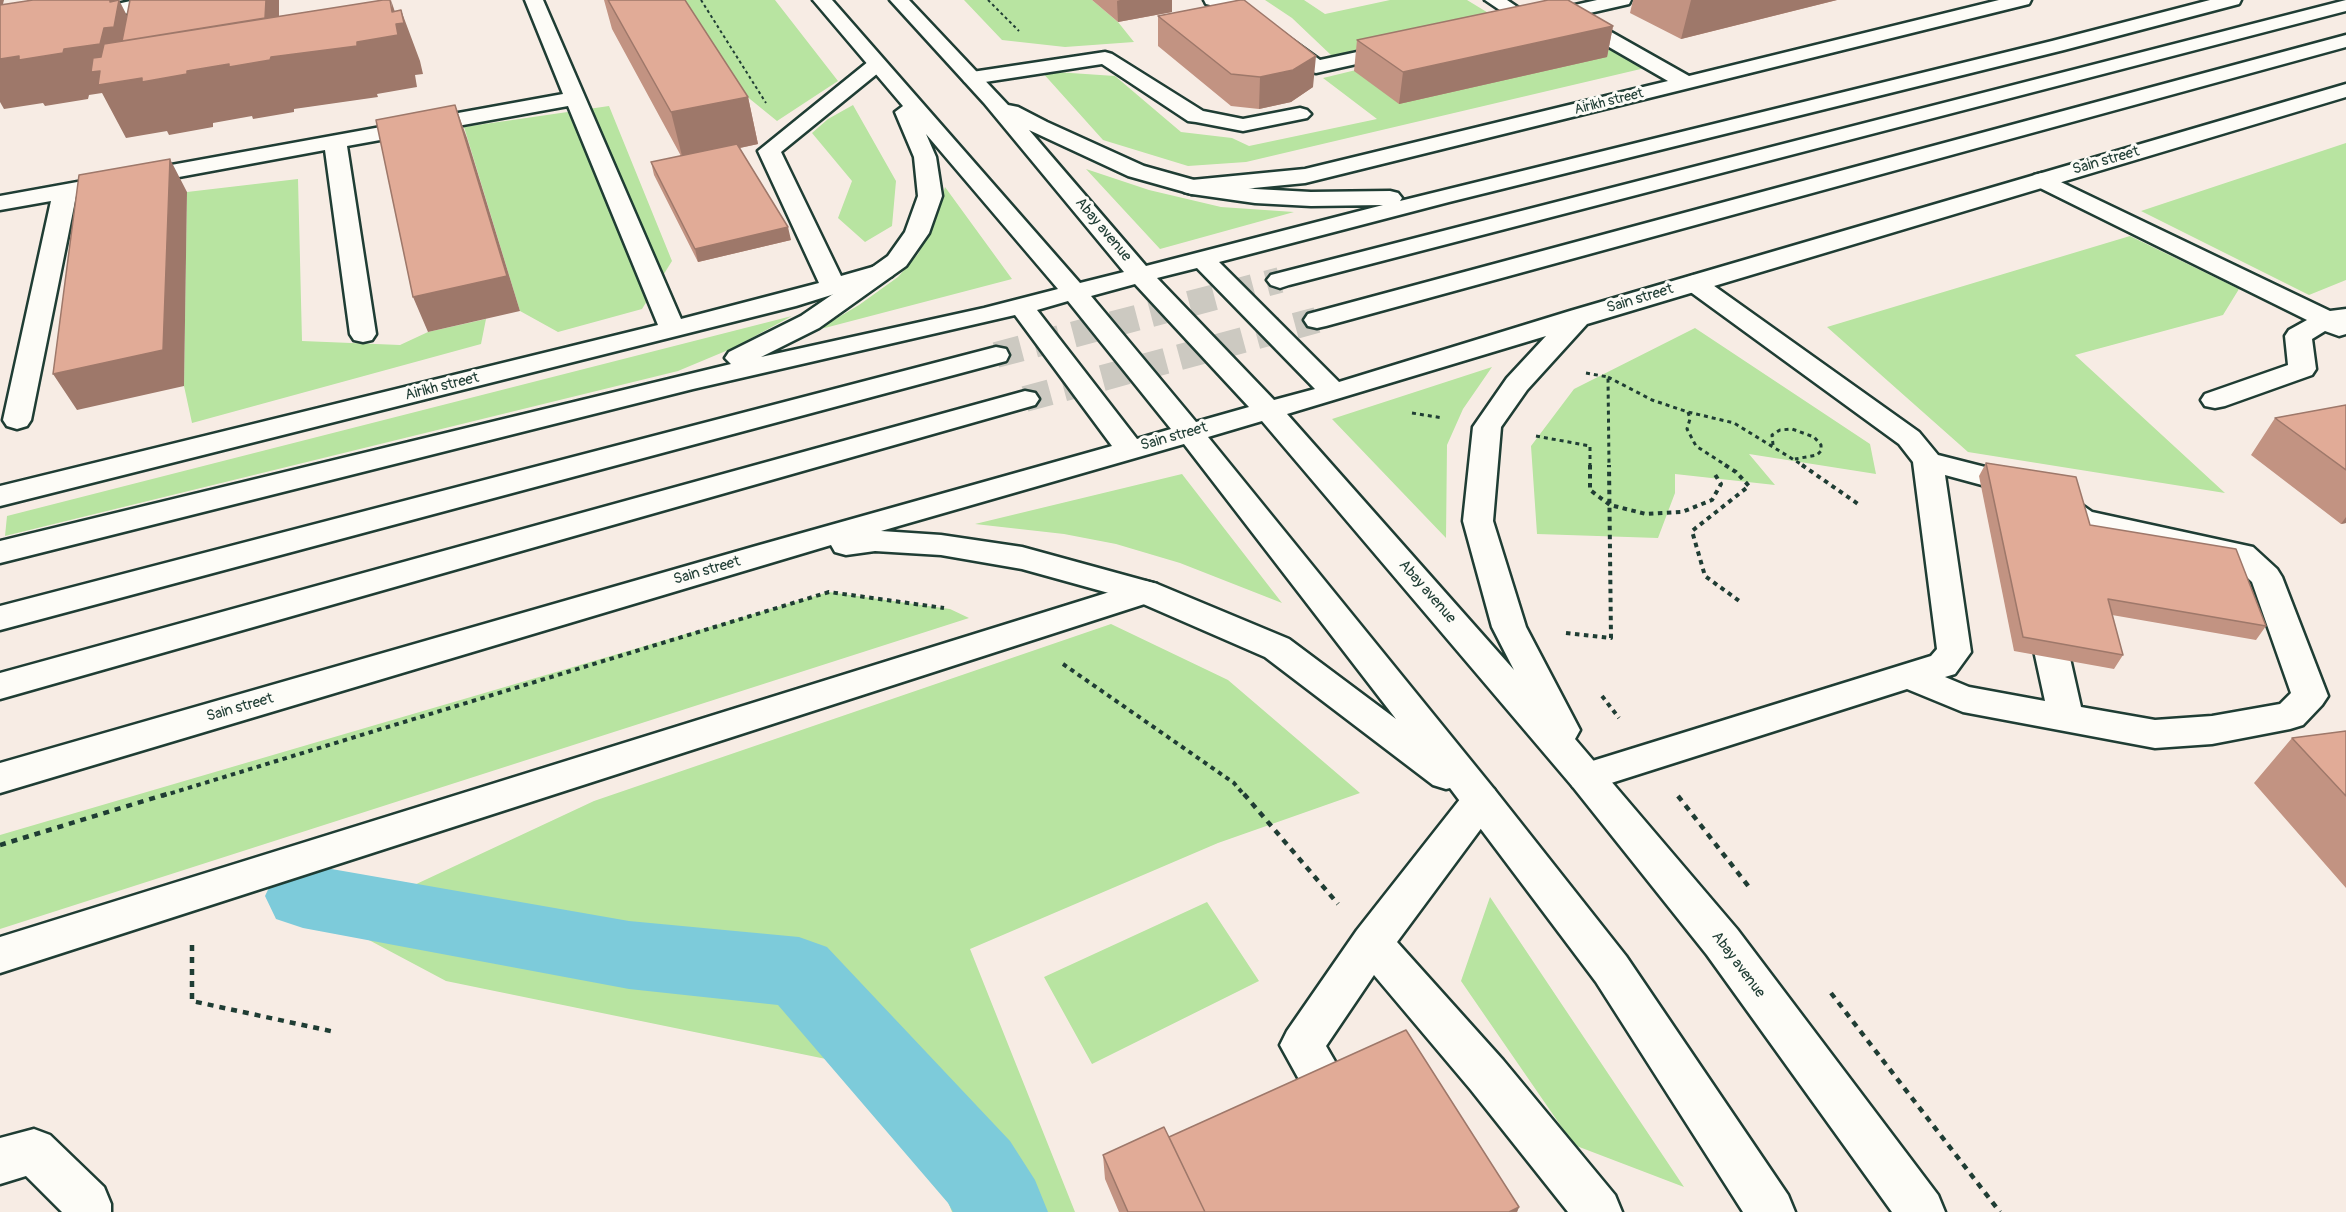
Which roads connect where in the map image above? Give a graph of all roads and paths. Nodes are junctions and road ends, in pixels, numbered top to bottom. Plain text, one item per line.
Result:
1 (160, 0) edge
2 (534, 0) edge
3 (701, 0) edge
4 (822, 0) edge
5 (900, 0) edge
6 (1494, 0) edge
7 (1622, 0) edge
8 (2022, 0) edge
9 (2232, 0) edge
10 (1588, 3) edge
11 (2346, 5) edge
12 (1207, 8) edge
13 (1564, 13) junction
14 (1529, 21) junction
15 (1507, 26) edge
16 (0, 36) edge
17 (2346, 41) edge
18 (1417, 45) edge
19 (876, 65) junction
20 (972, 78) junction
21 (1687, 83) junction
22 (895, 85) junction
23 (2346, 90) edge
24 (575, 98) junction
25 (991, 99) junction
26 (1300, 114) dead end
27 (787, 136) junction
28 (335, 141) junction
29 (2042, 180) junction
30 (1192, 187) junction
31 (65, 191) junction
32 (1443, 197) junction
33 (0, 202) edge
34 (1203, 260) junction
35 (883, 271) junction
36 (1141, 276) junction
37 (1280, 280) tunnel mouth
38 (1694, 283) junction
39 (833, 286) junction
40 (1074, 292) junction
41 (1021, 306) junction
42 (1579, 317) junction
43 (1317, 320) tunnel mouth
44 (2339, 323) edge
45 (673, 330) junction
46 (363, 334) dead end
47 (996, 355) tunnel mouth
48 (1577, 372) dead end
49 (1608, 377) junction
50 (692, 381) junction
51 (1333, 391) junction
52 (1024, 399) tunnel mouth
53 (2215, 400) dead end
54 (1268, 410) junction
55 (1409, 412) dead end
56 (1689, 412) junction
57 (17, 420) dead end
58 (1453, 420) dead end
59 (1190, 433) junction
60 (1536, 436) dead end
61 (1773, 446) junction
62 (1130, 450) junction
63 (1794, 459) junction
64 (1928, 461) junction
65 (1714, 473) dead end
66 (2013, 483) junction
67 (0, 496) edge
68 (1610, 505) junction
69 (1861, 506) dead end
70 (2020, 517) edge
71 (0, 552) edge
72 (766, 553) junction
73 (2036, 584) edge
74 (1145, 592) junction
75 (1742, 603) dead end
76 (950, 609) dead end
77 (0, 618) edge
78 (1559, 632) dead end
79 (1061, 663) dead end
80 (1910, 675) junction
81 (0, 686) edge
82 (2067, 718) junction
83 (1586, 777) junction
84 (0, 778) edge
85 (1481, 800) junction
86 (0, 845) edge
87 (191, 895) junction
88 (1372, 943) junction
89 (0, 955) edge
90 (335, 1032) dead end
91 (1360, 1143) edge
92 (0, 1161) edge
93 (87, 1212) edge
94 (1598, 1212) edge
95 (1772, 1212) edge
96 (1921, 1212) edge

1 - 16 main road
2 - 24 main road
3 - 27 path
4 - 19 main road
5 - 20 main road, Abay avenue
6 - 14 main road
7 - 10 main road
8 - 21 main road, Airikh street
9 - 32 main road
10 - 13 main road
11 - 37 main road
12 - 18 main road
13 - 14 main road
13 - 21 main road
14 - 15 main road
17 - 43 main road
19 - 22 main road
19 - 27 main road
20 - 25 main road, Abay avenue
20 - 26 main road
21 - 30 main road, Airikh street
22 - 35 main road
22 - 40 main road
23 - 29 main road, Sain street
24 - 28 main road
24 - 45 main road
25 - 30 main road
25 - 36 main road, Abay avenue
27 - 39 main road
28 - 31 main road
28 - 46 main road
29 - 38 main road, Sain street
29 - 44 main road
30 - 32 main road
31 - 33 main road
31 - 57 main road
32 - 34 main road
34 - 36 main road
34 - 51 main road
35 - 39 main road, Airikh street
35 - 50 main road
36 - 40 main road
36 - 54 main road, Abay avenue
38 - 42 main road, Sain street
38 - 64 main road
39 - 45 main road, Airikh street
40 - 41 main road
40 - 59 main road
41 - 50 main road
41 - 62 main road
42 - 51 main road, Sain street
42 - 83 main road
44 - 53 main road
45 - 67 main road, Airikh street
47 - 77 main road
48 - 49 path
49 - 56 path
49 - 68 path
50 - 71 main road
51 - 54 main road, Sain street
52 - 81 main road
54 - 59 main road, Sain street
54 - 83 main road, Abay avenue
55 - 58 path
56 - 61 path
56 - 75 path
59 - 62 main road, Sain street
59 - 85 main road
60 - 68 path
61 - 63 path
61 - 63 path
62 - 72 main road, Sain street
63 - 69 path
64 - 66 main road
64 - 80 main road
65 - 68 path
66 - 70 main road
66 - 82 main road
68 - 78 path
72 - 74 main road
72 - 84 main road, Sain street
73 - 82 main road
74 - 85 main road
74 - 87 main road
76 - 86 path
79 - 88 path
80 - 82 main road
80 - 83 main road
83 - 96 main road, Abay avenue
85 - 88 main road
85 - 95 main road
87 - 89 main road
87 - 90 path
88 - 91 main road
88 - 94 main road
92 - 93 main road

